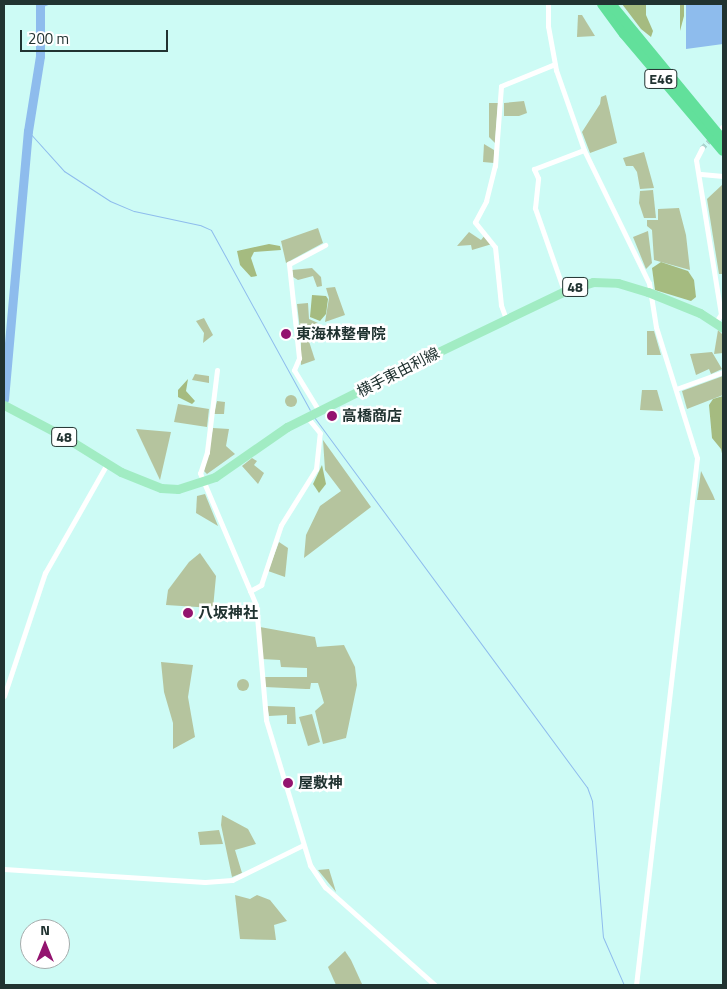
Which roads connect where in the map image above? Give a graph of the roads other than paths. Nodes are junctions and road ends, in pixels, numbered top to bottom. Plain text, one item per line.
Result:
1 (548, 4) edge
2 (602, 4) edge
3 (611, 4) edge
4 (555, 64) junction
5 (723, 140) edge
6 (702, 148) tunnel mouth
7 (584, 150) junction
8 (723, 151) edge
9 (700, 174) junction
10 (723, 176) edge
11 (325, 245) dead end
12 (564, 291) junction
13 (648, 292) junction
14 (506, 319) junction
15 (720, 325) edge
16 (217, 370) dead end
17 (723, 372) edge
18 (676, 389) junction
19 (4, 405) edge
20 (319, 411) junction
21 (307, 417) junction
22 (107, 464) junction
23 (202, 483) junction
24 (250, 591) junction
25 (4, 696) edge
26 (303, 844) junction
27 (4, 868) edge
28 (435, 985) edge
29 (636, 985) edge

1 - 4 street
2 - 8 highway, E46
3 - 5 highway, E46
4 - 7 street
4 - 14 street
6 - 9 street
7 - 12 street
7 - 13 street
9 - 10 street
9 - 15 street
11 - 20 street
12 - 13 main road, 横手東由利線 / 48
12 - 14 main road, 横手東由利線 / 48
13 - 15 main road, 横手東由利線 / 48
13 - 18 street
14 - 20 main road, 横手東由利線 / 48
16 - 23 street
17 - 18 street
18 - 29 street
19 - 22 main road, 横手東由利線 / 48
20 - 21 main road, 横手東由利線 / 48
21 - 23 main road, 横手東由利線 / 48
21 - 24 street
22 - 23 main road, 横手東由利線 / 48
22 - 25 street
23 - 24 street
24 - 26 street
26 - 27 street
26 - 28 street

